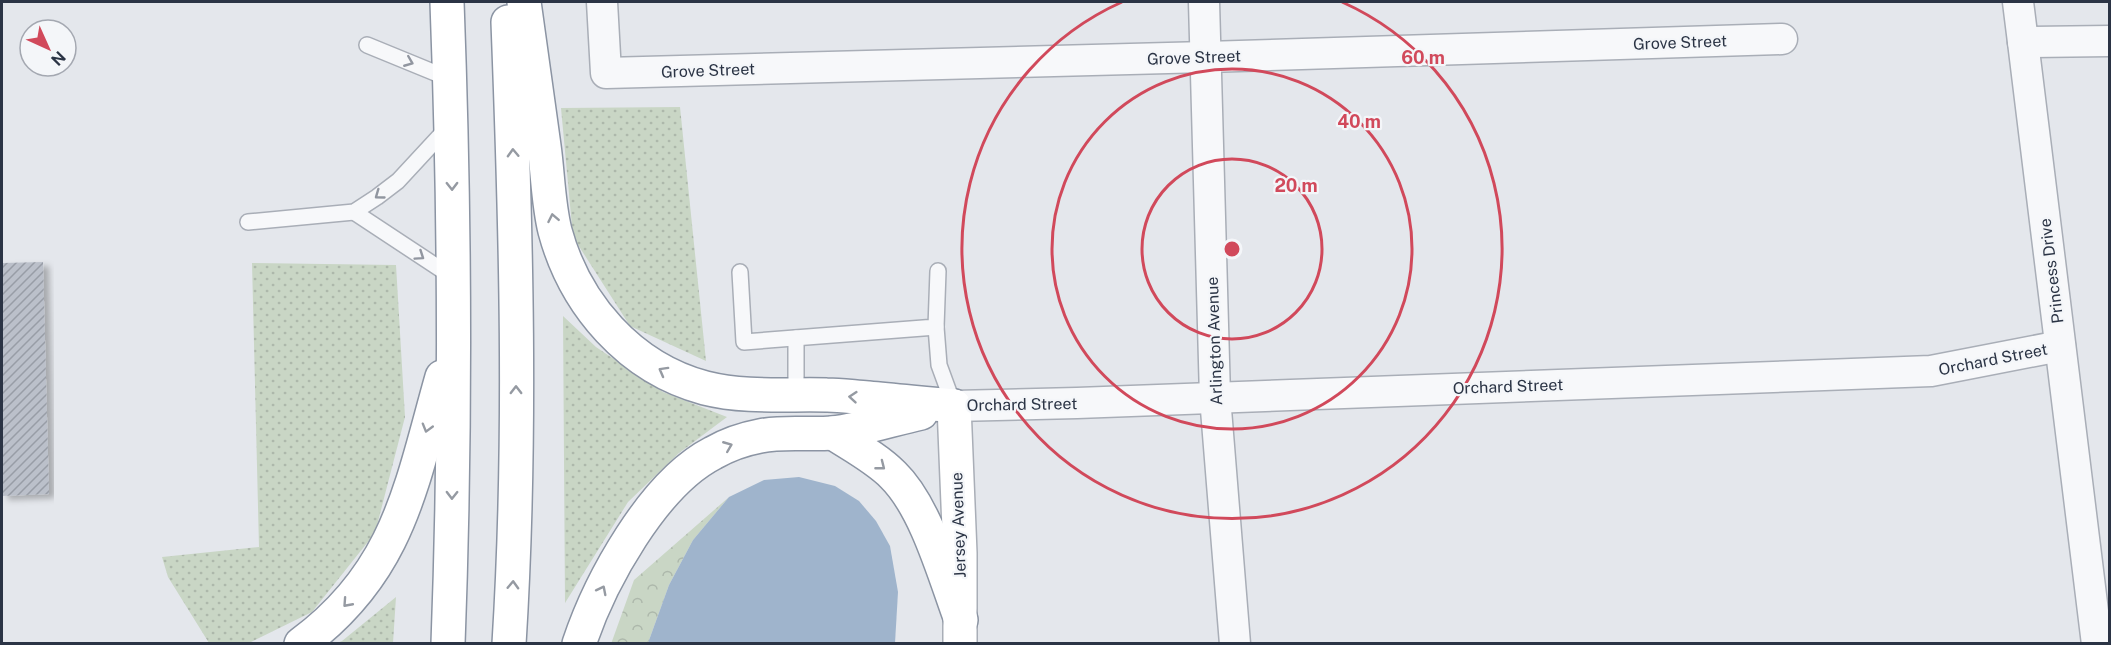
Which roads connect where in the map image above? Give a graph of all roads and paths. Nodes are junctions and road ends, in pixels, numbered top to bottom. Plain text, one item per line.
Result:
1 (447, 2) edge
2 (507, 2) edge
3 (524, 2) edge
4 (602, 2) edge
5 (1204, 2) edge
6 (2018, 2) edge
7 (1782, 39) dead end
8 (2109, 40) edge
9 (2023, 42) junction
10 (367, 45) dead end
11 (1206, 57) junction
12 (450, 79) junction
13 (450, 125) junction
14 (354, 212) junction
15 (248, 222) dead end
16 (938, 271) dead end
17 (740, 272) dead end
18 (454, 278) junction
19 (936, 327) junction
20 (454, 332) junction
21 (796, 338) junction
22 (2060, 346) junction
23 (796, 396) junction
24 (1215, 397) junction
25 (954, 406) junction
26 (833, 432) junction
27 (961, 632) edge
28 (301, 644) edge
29 (448, 644) edge
30 (509, 644) edge
31 (579, 644) edge
32 (1234, 644) edge
33 (2097, 644) edge

1 - 12 main road
30 -> 2 main road
23 -> 3 main road
4 - 11 street, Grove Street
5 - 11 street, Arlington Avenue
6 - 9 street, Princess Drive
7 - 11 street, Grove Street
8 - 9 street
9 - 22 street, Princess Drive
10 -> 12 lane
11 - 24 street, Arlington Avenue
12 - 13 main road
13 -> 14 lane
13 -> 18 main road
14 - 15 lane
14 -> 18 lane
16 - 19 lane
17 - 21 lane
18 - 20 main road
19 - 21 lane
19 - 25 lane
20 -> 28 main road
20 -> 29 main road
21 - 23 lane
22 - 24 street, Orchard Street
22 - 33 street, Princess Drive
25 -> 23 main road
24 - 25 street, Orchard Street
24 - 32 street, Arlington Avenue
25 - 26 main road
25 - 27 main road, Jersey Avenue
26 -> 27 main road
31 -> 26 main road

